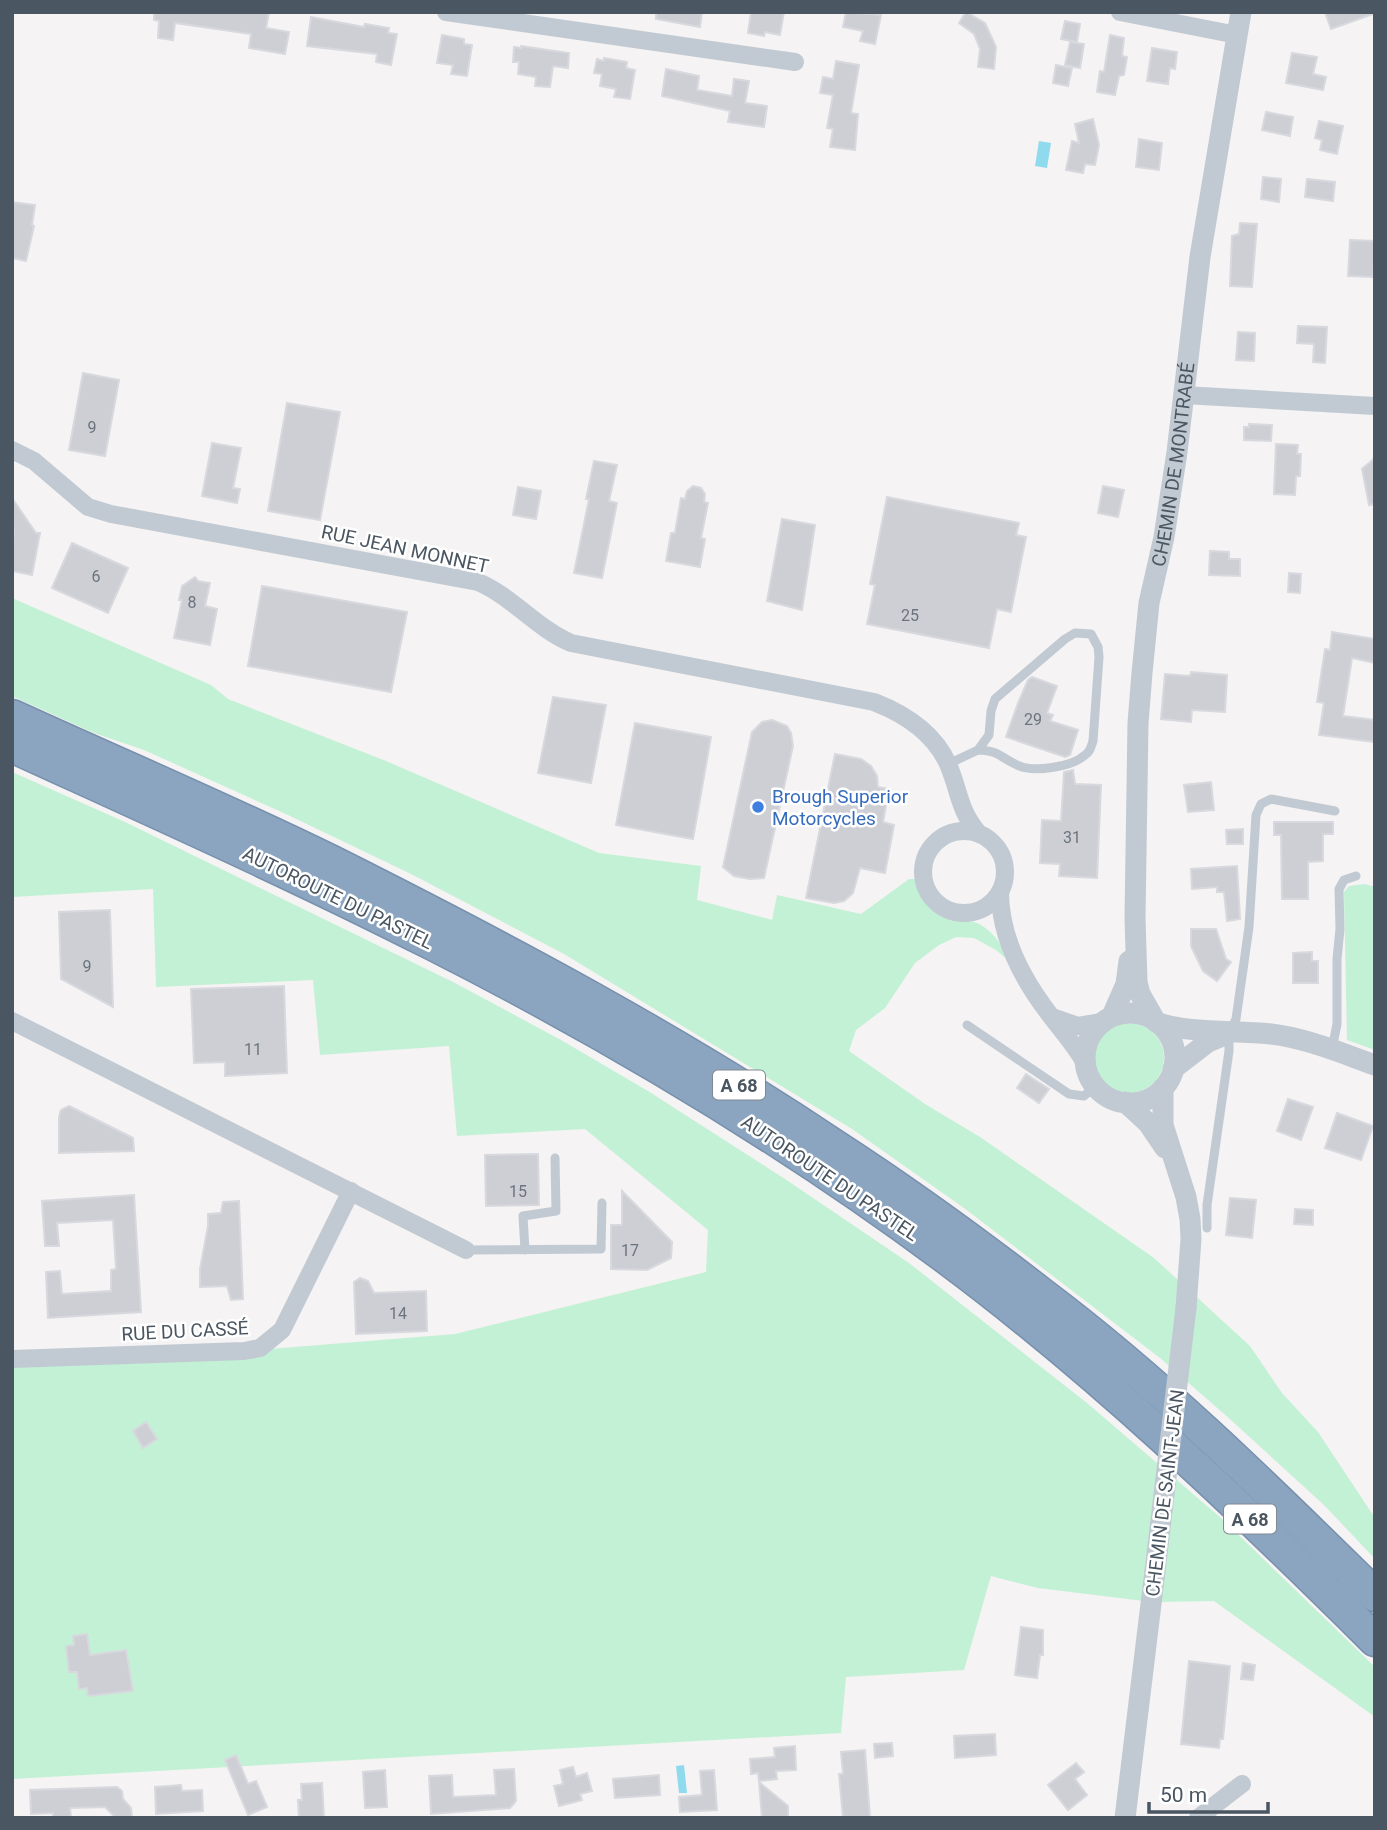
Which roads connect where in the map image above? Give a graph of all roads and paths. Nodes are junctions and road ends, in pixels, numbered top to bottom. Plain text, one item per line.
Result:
1 (446, 12) edge
2 (1120, 12) edge
3 (1241, 12) edge
4 (505, 16) edge
5 (1237, 35) junction
6 (795, 62) dead end
7 (1184, 395) junction
8 (1375, 406) edge
9 (12, 450) edge
10 (12, 716) edge
11 (12, 746) edge
12 (978, 750) junction
13 (948, 764) junction
14 (956, 790) junction
15 (1335, 811) dead end
16 (979, 834) junction
17 (947, 835) junction
18 (1356, 876) dead end
19 (1000, 892) junction
20 (971, 912) junction
21 (1135, 918) junction
22 (1009, 944) junction
23 (1050, 1016) junction
24 (1107, 1020) junction
25 (12, 1021) edge
26 (1157, 1022) junction
27 (967, 1025) dead end
28 (1229, 1034) junction
29 (1332, 1049) junction
30 (1085, 1063) junction
31 (1375, 1065) edge
32 (1168, 1078) junction
33 (1095, 1086) junction
34 (1125, 1102) junction
35 (555, 1158) dead end
36 (1176, 1169) junction
37 (351, 1191) junction
38 (602, 1203) dead end
39 (1207, 1228) dead end
40 (467, 1250) joint
41 (525, 1250) junction
42 (12, 1359) edge
43 (1375, 1595) edge
44 (1375, 1640) edge
45 (1242, 1784) dead end
46 (1125, 1818) edge
47 (1198, 1818) edge

1 - 4 street
2 - 5 street
3 - 5 street, CHEMIN DE MONTRABÉ
4 - 6 street
5 - 7 street, CHEMIN DE MONTRABÉ
7 - 8 street
7 - 21 street, CHEMIN DE MONTRABÉ
9 - 13 street, RUE JEAN MONNET
10 - 43 highway, AUTOROUTE DU PASTEL / A 68
11 - 44 highway, AUTOROUTE DU PASTEL / A 68
12 - 12 lane
12 - 13 lane
13 - 14 street, RUE JEAN MONNET
14 - 16 street, RUE JEAN MONNET
14 - 17 street, RUE JEAN MONNET
15 - 28 lane
16 - 17 street
16 - 19 street
17 - 20 street
18 - 29 lane
19 - 20 street
19 - 22 street
20 - 22 street
21 - 24 street, CHEMIN DE MONTRABÉ
21 - 26 street, CHEMIN DE MONTRABÉ
22 - 23 street
23 - 24 street
23 - 30 street
24 - 26 street
24 - 30 street
25 - 37 street
26 - 28 street
26 - 32 street
27 - 33 lane
28 - 29 street
28 - 32 street
28 - 39 lane
29 - 31 street
30 - 33 street
32 - 34 street
32 - 36 street, CHEMIN DE SAINT-JEAN
33 - 34 street
34 - 36 street, CHEMIN DE SAINT-JEAN
35 - 41 lane
36 - 46 street, CHEMIN DE SAINT-JEAN, bridge
37 - 40 street
37 - 42 street, RUE DU CASSÉ
38 - 41 lane
40 - 41 lane
45 - 47 street

